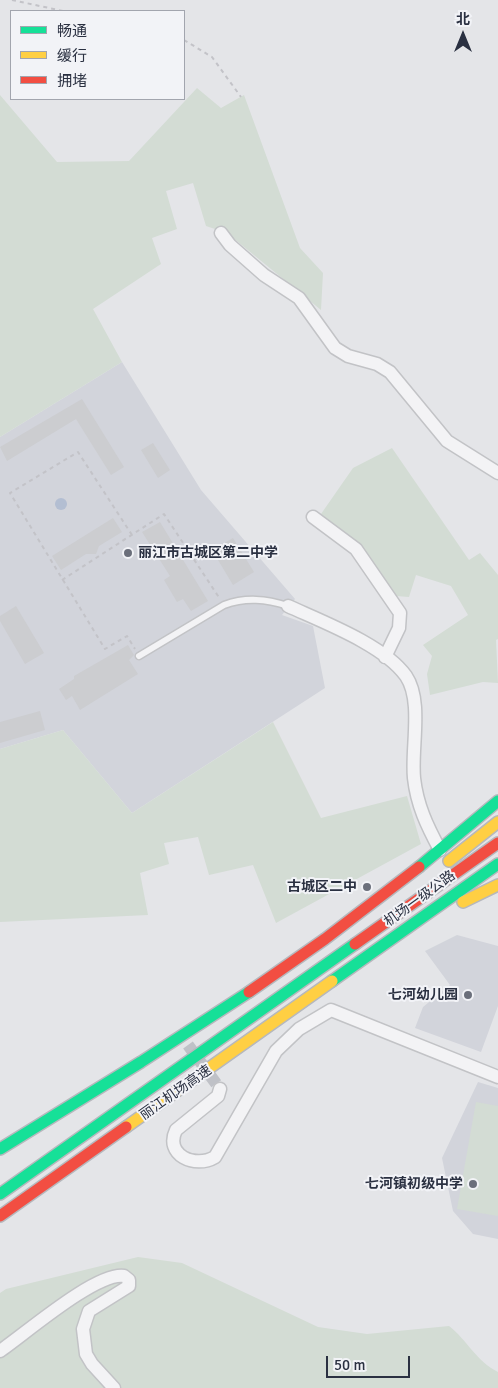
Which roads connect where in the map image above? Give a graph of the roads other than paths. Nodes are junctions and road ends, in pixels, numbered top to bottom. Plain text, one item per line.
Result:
1 (221, 234) dead end
2 (498, 473) edge
3 (313, 516) dead end
4 (288, 606) joint
5 (140, 656) road end
6 (385, 657) junction
7 (498, 790) edge
8 (495, 804) edge
9 (498, 822) edge
10 (498, 843) edge
11 (440, 850) junction
12 (498, 864) edge
13 (443, 866) dead end
14 (428, 878) dead end
15 (498, 885) edge
16 (342, 955) junction
17 (352, 970) junction
18 (498, 1077) edge
19 (220, 1089) dead end
20 (0, 1149) edge
21 (0, 1194) edge
22 (0, 1216) edge
23 (0, 1351) edge
24 (114, 1388) edge

1 - 2 street
3 - 6 street
4 - 5 lane
4 - 6 street
6 - 11 street
7 - 8 street
8 - 11 highway
9 - 13 highway
10 - 16 highway, 机场一级公路
11 - 20 highway
12 - 17 highway, 机场一级公路
14 - 16 highway
15 - 17 highway
16 - 21 highway, 丽江机场高速
17 - 22 highway, 丽江机场高速
18 - 19 street
23 - 24 street

